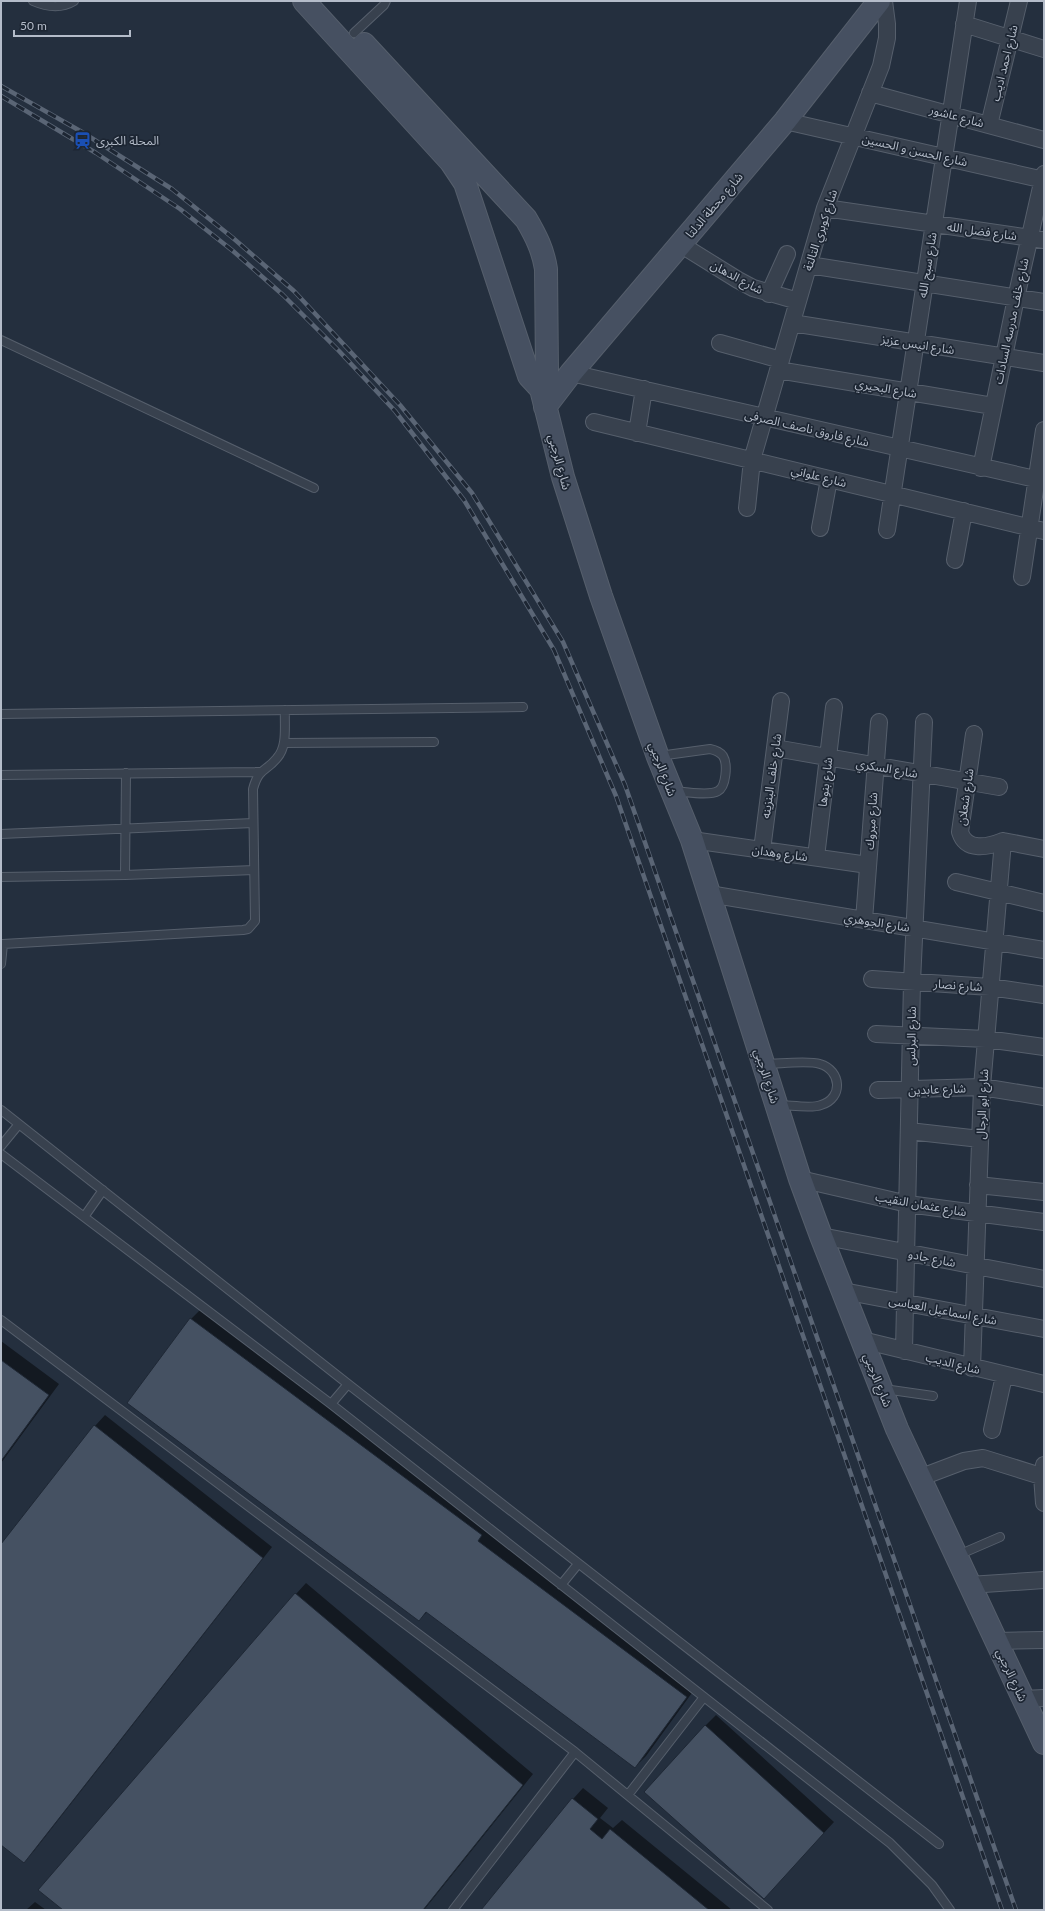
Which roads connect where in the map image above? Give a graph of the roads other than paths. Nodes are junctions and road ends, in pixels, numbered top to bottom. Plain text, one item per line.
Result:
1 (33, 1) edge
2 (74, 1) edge
3 (304, 1) edge
4 (324, 1) edge
5 (386, 1) edge
6 (879, 1) edge
7 (884, 1) edge
8 (968, 1) edge
9 (1019, 1) edge
10 (964, 24) junction
11 (354, 33) junction
12 (1010, 38) junction
13 (1044, 49) edge
14 (870, 93) junction
15 (950, 114) junction
16 (785, 121) junction
17 (989, 125) junction
18 (853, 136) junction
19 (1044, 140) edge
20 (944, 157) junction
21 (487, 177) junction
22 (1044, 178) edge
23 (465, 183) junction
24 (826, 208) junction
25 (933, 224) junction
26 (1037, 239) edge
27 (680, 244) junction
28 (787, 254) dead end
29 (809, 265) junction
30 (924, 284) junction
31 (769, 294) junction
32 (1016, 298) junction
33 (798, 301) junction
34 (1044, 302) edge
35 (792, 323) junction
36 (1, 340) edge
37 (720, 343) dead end
38 (915, 344) junction
39 (1004, 357) junction
40 (1044, 363) edge
41 (780, 365) junction
42 (571, 373) junction
43 (644, 389) junction
44 (908, 392) junction
45 (543, 398) junction
46 (993, 406) junction
47 (765, 418) junction
48 (594, 422) dead end
49 (1044, 430) edge
50 (637, 432) junction
51 (899, 449) junction
52 (752, 460) junction
53 (981, 468) junction
54 (829, 479) junction
55 (1040, 481) edge
56 (314, 488) dead end
57 (892, 494) junction
58 (747, 508) dead end
59 (964, 511) junction
60 (820, 528) dead end
61 (1037, 529) edge
62 (886, 530) dead end
63 (955, 560) dead end
64 (1022, 577) dead end
65 (781, 701) dead end
66 (523, 707) dead end
67 (834, 707) dead end
68 (285, 710) junction
69 (1, 714) edge
70 (879, 722) dead end
71 (924, 722) dead end
72 (974, 734) dead end
73 (434, 742) dead end
74 (284, 743) junction
75 (775, 748) junction
76 (658, 757) junction
77 (828, 758) junction
78 (876, 766) junction
79 (260, 772) junction
80 (921, 773) junction
81 (126, 774) junction
82 (1, 775) edge
83 (968, 782) junction
84 (999, 787) dead end
85 (672, 791) junction
86 (253, 823) junction
87 (125, 829) junction
88 (1, 834) edge
89 (692, 840) junction
90 (1003, 841) junction
91 (1044, 849) edge
92 (762, 850) junction
93 (816, 857) junction
94 (868, 865) junction
95 (254, 870) junction
96 (125, 876) junction
97 (1, 877) edge
98 (956, 882) dead end
99 (998, 892) junction
100 (709, 894) junction
101 (1044, 903) edge
102 (864, 920) junction
103 (916, 928) junction
104 (994, 941) junction
105 (2, 944) edge
106 (1044, 950) edge
107 (1, 964) edge
108 (872, 979) dead end
109 (912, 982) junction
110 (990, 987) junction
111 (1044, 995) edge
112 (876, 1034) dead end
113 (911, 1036) junction
114 (986, 1039) junction
115 (1044, 1047) edge
116 (763, 1064) junction
117 (982, 1087) junction
118 (878, 1090) dead end
119 (910, 1090) junction
120 (1044, 1097) edge
121 (776, 1105) junction
122 (1, 1110) edge
123 (19, 1124) junction
124 (909, 1131) junction
125 (980, 1138) junction
126 (1, 1146) edge
127 (1, 1154) edge
128 (800, 1179) junction
129 (978, 1185) junction
130 (103, 1190) junction
131 (1044, 1192) edge
132 (908, 1204) junction
133 (977, 1213) junction
134 (84, 1217) junction
135 (1044, 1222) edge
136 (821, 1236) junction
137 (906, 1253) junction
138 (976, 1266) junction
139 (1044, 1279) edge
140 (843, 1291) junction
141 (905, 1303) junction
142 (974, 1316) junction
143 (1, 1320) edge
144 (1044, 1329) edge
145 (862, 1340) junction
146 (904, 1351) junction
147 (972, 1368) junction
148 (1004, 1376) junction
149 (348, 1384) junction
150 (1044, 1384) edge
151 (881, 1388) junction
152 (933, 1396) dead end
153 (331, 1404) junction
154 (992, 1430) dead end
155 (1043, 1473) edge
156 (919, 1478) junction
157 (1044, 1503) edge
158 (1000, 1537) dead end
159 (956, 1556) junction
160 (578, 1564) junction
161 (1044, 1580) edge
162 (561, 1585) junction
163 (969, 1585) junction
164 (1044, 1640) edge
165 (996, 1641) junction
166 (704, 1697) junction
167 (1034, 1698) edge
168 (1044, 1743) edge
169 (575, 1752) junction
170 (628, 1795) junction
171 (939, 1844) dead end
172 (453, 1910) edge
173 (768, 1910) edge
174 (950, 1910) edge

1 - 2 lane
3 - 23 main road
4 - 11 main road
5 - 11 lane
6 - 16 main road, شارع محطة الدلتا
7 - 14 street, شارع كوبري التالتة
8 - 10 street, شارع سبح الله
9 - 12 street, شارع احمد اديب
10 - 12 street
10 - 15 street, شارع سبح الله
11 - 21 main road
12 - 13 street
12 - 17 street, شارع احمد اديب
14 - 15 street, شارع عاشور
14 - 18 street, شارع كوبري التالتة
15 - 17 street, شارع عاشور
15 - 20 street, شارع سبح الله
16 - 18 street, شارع الحسن و الحسين
16 - 27 main road, شارع محطة الدلتا
17 - 19 street, شارع عاشور
18 - 20 street, شارع الحسن و الحسين
18 - 24 street, شارع كوبري التالتة
20 - 22 street, شارع الحسن و الحسين
20 - 25 street, شارع سبح الله
21 - 23 main road
21 - 45 main road
22 - 26 street, شارع خلف مدرسه السادات
23 - 45 main road
24 - 25 street, شارع فضل الله
24 - 29 street, شارع كوبري التالتة
25 - 26 street, شارع فضل الله
25 - 30 street, شارع سبح الله
26 - 32 street, شارع خلف مدرسه السادات
27 - 31 street, شارع الدهان
27 - 42 main road, شارع محطة الدلتا
28 - 31 street
29 - 30 street
29 - 33 street, شارع كوبري التالتة
30 - 32 street
30 - 38 street, شارع سبح الله
31 - 33 street, شارع الدهان
32 - 34 street
32 - 39 street, شارع خلف مدرسه السادات
33 - 35 street, شارع كوبري التالتة
35 - 38 street, شارع انيس عزيز
35 - 41 street, شارع كوبري التالتة
36 - 56 lane
37 - 41 street, شارع البحيري
38 - 39 street, شارع انيس عزيز
38 - 44 street, شارع سبح الله
39 - 40 street, شارع انيس عزيز
39 - 46 street, شارع خلف مدرسه السادات
41 - 44 street, شارع البحيري
41 - 47 street, شارع كوبري التالتة
42 - 43 street, شارع فاروق ناصف الصرفى
42 - 45 main road, شارع محطة الدلتا
43 - 47 street, شارع فاروق ناصف الصرفى
43 - 50 street
44 - 46 street, شارع البحيري
44 - 51 street, شارع سبح الله
45 - 76 main road, شارع الرجبي
46 - 53 street, شارع خلف مدرسه السادات
47 - 51 street, شارع فاروق ناصف الصرفى
47 - 52 street, شارع كوبري التالتة
48 - 50 street, شارع علواني
49 - 55 street
50 - 52 street, شارع علواني
51 - 53 street, شارع فاروق ناصف الصرفى
51 - 57 street, شارع سبح الله
52 - 54 street, شارع علواني
52 - 58 street, شارع كوبري التالتة
53 - 55 street, شارع فاروق ناصف الصرفى
54 - 57 street, شارع علواني
54 - 60 street
55 - 61 street
57 - 59 street, شارع علواني
57 - 62 street, شارع سبح الله
59 - 61 street, شارع علواني
59 - 63 street
61 - 64 street
65 - 75 street, شارع خلف البنزينه
66 - 68 lane
67 - 77 street, شارع بنوها
68 - 69 lane
68 - 74 lane
70 - 78 street, شارع مبروك
71 - 80 street, شارع البرلس
72 - 83 street, شارع شعلان
73 - 74 lane
74 - 79 lane
75 - 77 street, شارع السكري
75 - 92 street, شارع خلف البنزينه
76 - 85 main road, شارع الرجبي
76 - 85 lane
77 - 78 street, شارع السكري
77 - 93 street, شارع بنوها
78 - 80 street, شارع السكري
78 - 94 street, شارع مبروك
79 - 81 lane
79 - 86 lane
80 - 83 street, شارع السكري
80 - 103 street, شارع البرلس
81 - 82 lane
81 - 87 lane
83 - 84 street, شارع السكري
83 - 90 street, شارع شعلان
85 - 89 main road, شارع الرجبي
86 - 87 lane
86 - 95 lane
87 - 88 lane
87 - 96 lane
89 - 92 street, شارع وهدان
89 - 100 main road, شارع الرجبي
90 - 91 street
90 - 99 street, شارع ابو الرجال
92 - 93 street, شارع وهدان
93 - 94 street, شارع وهدان
94 - 102 street, شارع مبروك
95 - 96 lane
95 - 105 lane
96 - 97 lane
98 - 99 street
99 - 101 street
99 - 104 street, شارع ابو الرجال
100 - 102 street, شارع الجوهري
100 - 116 main road, شارع الرجبي
102 - 103 street, شارع الجوهري
103 - 104 street, شارع الجوهري
103 - 109 street, شارع البرلس
104 - 106 street, شارع الجوهري
104 - 110 street, شارع ابو الرجال
105 - 107 lane
108 - 109 street, شارع نصار
109 - 110 street, شارع نصار
109 - 113 street, شارع البرلس
110 - 111 street, شارع نصار
110 - 114 street, شارع ابو الرجال
112 - 113 street
113 - 114 street
113 - 119 street, شارع البرلس
114 - 115 street
114 - 117 street, شارع ابو الرجال
116 - 121 main road, شارع الرجبي
116 - 121 lane
117 - 119 street, شارع عابدين
117 - 120 street, شارع عابدين
117 - 125 street, شارع ابو الرجال
118 - 119 street, شارع عابدين
119 - 124 street, شارع البرلس
121 - 128 main road, شارع الرجبي
122 - 123 lane
123 - 126 lane
123 - 130 lane
124 - 125 street
124 - 132 street, شارع البرلس
125 - 129 street, شارع ابو الرجال
127 - 134 lane
128 - 132 street, شارع عثمان النقيب
128 - 136 main road, شارع الرجبي
129 - 131 street
129 - 133 street, شارع ابو الرجال
130 - 134 lane
130 - 149 lane
132 - 133 street, شارع عثمان النقيب
132 - 137 street, شارع البرلس
133 - 135 street, شارع عثمان النقيب
133 - 138 street, شارع ابو الرجال
134 - 153 lane
136 - 137 street, شارع جادو
136 - 140 main road, شارع الرجبي
137 - 138 street, شارع جادو
137 - 141 street, شارع البرلس
138 - 139 street, شارع جادو
138 - 142 street, شارع ابو الرجال
140 - 141 street, شارع اسماعيل العباسى
140 - 145 main road, شارع الرجبي
141 - 142 street, شارع اسماعيل العباسى
141 - 146 street, شارع البرلس
142 - 144 street, شارع اسماعيل العباسى
142 - 147 street, شارع ابو الرجال
143 - 169 lane
145 - 146 street, شارع الديب
145 - 151 main road, شارع الرجبي
146 - 147 street, شارع الديب
147 - 148 street, شارع الديب
148 - 150 street, شارع الديب
148 - 154 street
149 - 153 lane
149 - 160 lane
151 - 152 lane
151 - 156 main road, شارع الرجبي
153 - 162 lane
155 - 156 street
155 - 157 street
156 - 159 main road, شارع الرجبي
158 - 159 lane
159 - 163 main road, شارع الرجبي
160 - 162 lane
160 - 171 lane
161 - 163 street
162 - 166 lane
163 - 165 main road, شارع الرجبي
164 - 165 street
165 - 167 main road, شارع الرجبي
166 - 170 lane
166 - 174 lane
167 - 168 main road, شارع الرجبي
169 - 170 lane
169 - 172 lane
170 - 173 lane

